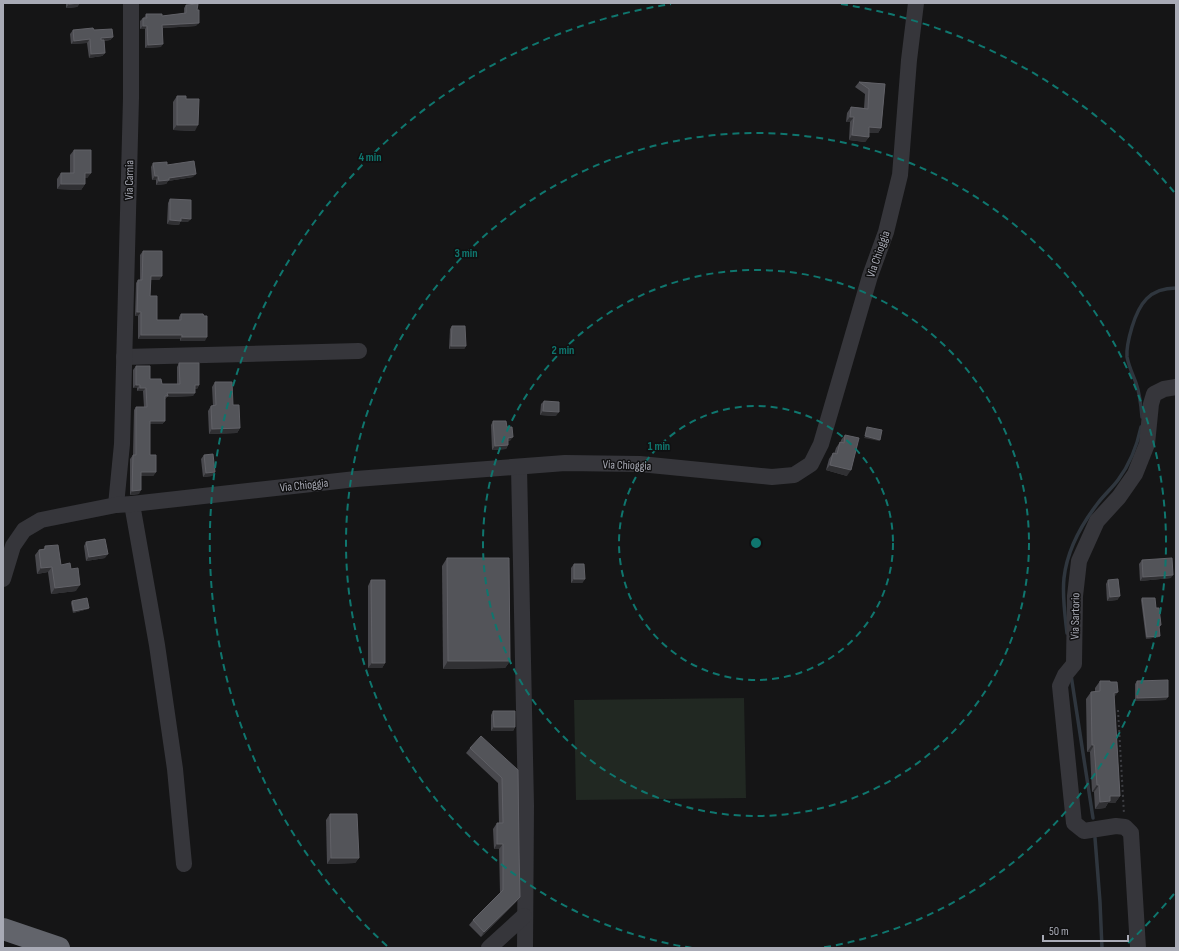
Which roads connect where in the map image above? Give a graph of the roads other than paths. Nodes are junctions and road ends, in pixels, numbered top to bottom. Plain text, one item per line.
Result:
1 (131, 3) edge
2 (916, 3) edge
3 (358, 351) dead end
4 (124, 357) junction
5 (1176, 387) edge
6 (519, 467) junction
7 (124, 505) junction
8 (3, 579) edge
9 (184, 864) dead end
10 (524, 916) junction
11 (3, 929) edge
12 (59, 948) edge
13 (489, 948) edge
14 (525, 948) edge
15 (1138, 948) edge

1 - 4 street, Via Carnia
2 - 6 street, Via Chioggia
3 - 4 street
4 - 7 street, Via Carnia
5 - 15 street, Via Sartorio
6 - 7 street, Via Chioggia
6 - 10 street
7 - 8 street, Via Chioggia
7 - 9 street, Via Carnia
10 - 13 street
10 - 14 street
11 - 12 highway

